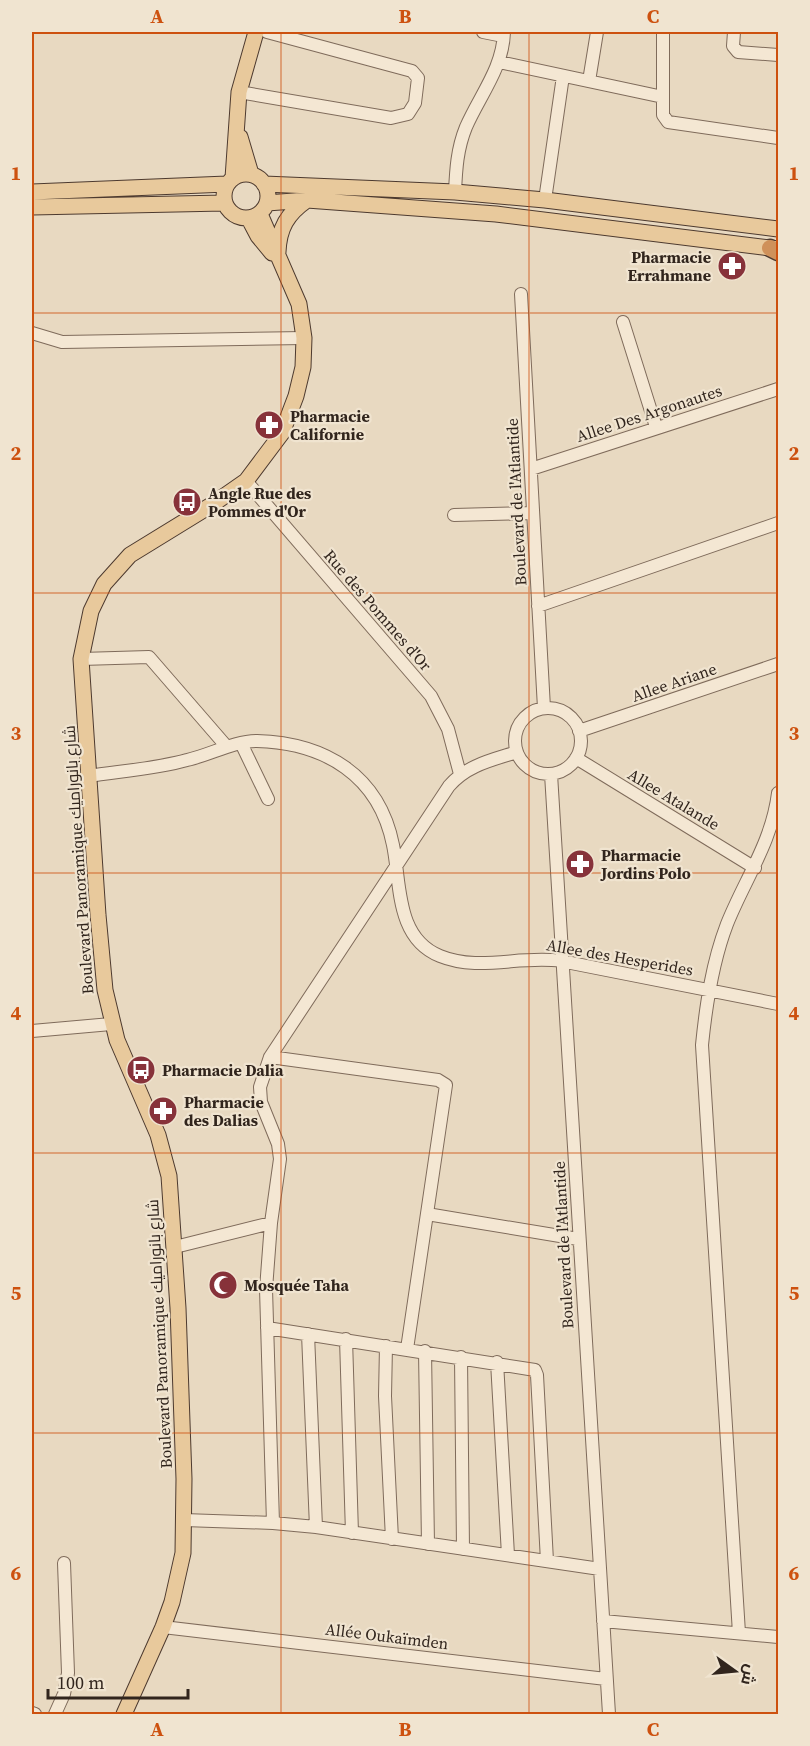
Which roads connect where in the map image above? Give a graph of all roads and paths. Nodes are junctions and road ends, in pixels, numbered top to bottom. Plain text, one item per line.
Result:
1 (256, 32) edge
2 (267, 32) edge
3 (483, 32) edge
4 (597, 32) edge
5 (663, 32) edge
6 (734, 32) edge
7 (503, 34) edge
8 (778, 55) edge
9 (499, 62) junction
10 (562, 75) junction
11 (589, 81) junction
12 (239, 92) junction
13 (663, 97) junction
14 (237, 126) junction
15 (778, 138) edge
16 (258, 179) junction
17 (230, 181) junction
18 (32, 192) edge
19 (455, 192) junction
20 (307, 200) junction
21 (545, 200) junction
22 (224, 203) junction
23 (32, 207) edge
24 (259, 212) junction
25 (778, 229) edge
26 (776, 250) edge
27 (278, 258) junction
28 (521, 294) dead end
29 (623, 322) dead end
30 (32, 333) edge
31 (304, 338) junction
32 (778, 389) edge
33 (657, 427) junction
34 (531, 470) junction
35 (246, 481) junction
36 (533, 513) junction
37 (454, 515) dead end
38 (778, 523) edge
39 (538, 606) junction
40 (81, 659) junction
41 (778, 664) edge
42 (544, 708) junction
43 (579, 731) junction
44 (241, 743) junction
45 (227, 747) junction
46 (517, 752) junction
47 (576, 758) junction
48 (460, 774) junction
49 (551, 774) junction
50 (88, 776) junction
51 (778, 793) edge
52 (268, 799) dead end
53 (756, 868) junction
54 (396, 869) junction
55 (561, 961) junction
56 (709, 989) junction
57 (778, 1004) edge
58 (111, 1024) junction
59 (32, 1031) edge
60 (270, 1057) junction
61 (427, 1214) junction
62 (271, 1223) junction
63 (578, 1239) junction
64 (175, 1247) junction
65 (267, 1328) junction
66 (308, 1334) junction
67 (346, 1339) junction
68 (386, 1346) junction
69 (407, 1349) junction
70 (424, 1351) junction
71 (461, 1357) junction
72 (496, 1362) junction
73 (184, 1520) junction
74 (273, 1523) junction
75 (316, 1527) junction
76 (352, 1533) junction
77 (392, 1539) junction
78 (428, 1544) junction
79 (464, 1549) junction
80 (508, 1555) junction
81 (547, 1561) junction
82 (64, 1563) dead end
83 (600, 1569) junction
84 (603, 1621) junction
85 (164, 1627) junction
86 (739, 1633) junction
87 (778, 1637) edge
88 (606, 1679) junction
89 (55, 1714) edge
90 (124, 1714) edge
91 (609, 1714) edge

1 - 12 main road
2 - 12 street
3 - 7 street
4 - 11 street
5 - 13 street
6 - 8 street
7 - 9 street
9 - 10 street
9 - 19 street
10 - 11 street
10 - 21 street
11 - 13 street
12 - 14 main road
13 - 15 street
14 - 16 main road
14 - 17 main road
16 - 17 main road
16 - 19 main road
16 - 24 main road
17 - 18 main road
17 - 22 main road
19 - 21 main road
20 - 24 main road
20 - 26 main road
20 - 27 main road
21 - 25 main road
22 - 23 main road
22 - 24 main road
24 - 27 main road, Boulevard Panoramique شارع بانوراميك
27 - 31 main road, Boulevard Panoramique شارع بانوراميك
28 - 34 street, Boulevard de l'Atlantide
29 - 33 street
30 - 31 street
31 - 35 main road, Boulevard Panoramique شارع بانوراميك
32 - 33 street, Allee Des Argonautes
33 - 34 street, Allee Des Argonautes
34 - 36 street, Boulevard de l'Atlantide
35 - 40 main road, Boulevard Panoramique شارع بانوراميك
35 - 48 street, Rue des Pommes d'Or
36 - 37 street
36 - 39 street, Boulevard de l'Atlantide
38 - 39 street
39 - 42 street, Boulevard de l'Atlantide
40 - 45 street
40 - 50 main road, Boulevard Panoramique شارع بانوراميك
41 - 43 street, Allee Ariane
42 - 43 street
42 - 46 street
43 - 47 street
44 - 45 street, Allee des Hesperides
44 - 52 street
44 - 54 street, Allee des Hesperides
45 - 50 street, Allee des Hesperides
46 - 48 street
46 - 49 street
47 - 49 street
47 - 53 street, Allee Atalande
48 - 54 street
49 - 55 street, Boulevard de l'Atlantide
50 - 58 main road, Boulevard Panoramique شارع بانوراميك
51 - 53 street
53 - 56 street
54 - 55 street, Allee des Hesperides
54 - 60 street
55 - 56 street, Allee des Hesperides
55 - 63 street, Boulevard de l'Atlantide
56 - 57 street, Allee des Hesperides
56 - 86 street
58 - 59 street
58 - 64 main road, Boulevard Panoramique شارع بانوراميك
60 - 61 street
60 - 62 street
61 - 63 street
61 - 69 street
62 - 64 street
62 - 65 street
63 - 83 street, Boulevard de l'Atlantide
64 - 73 main road, Boulevard Panoramique شارع بانوراميك
65 - 66 street
65 - 74 street
66 - 67 street
66 - 75 street
67 - 68 street
67 - 76 street
68 - 69 street
68 - 77 street
69 - 70 street
70 - 71 street
70 - 78 street
71 - 72 street
71 - 79 street
72 - 80 street
72 - 81 street
73 - 74 street
73 - 85 main road, Boulevard Panoramique شارع بانوراميك
74 - 75 street
75 - 76 street
76 - 77 street
77 - 78 street
78 - 79 street
79 - 80 street
80 - 81 street
81 - 83 street
82 - 89 street
83 - 84 street, Boulevard de l'Atlantide
84 - 86 street
84 - 88 street, Boulevard de l'Atlantide
85 - 88 street, Allée Oukaïmden
85 - 90 main road, Boulevard Panoramique شارع بانوراميك
86 - 87 street
88 - 91 street, Boulevard de l'Atlantide

